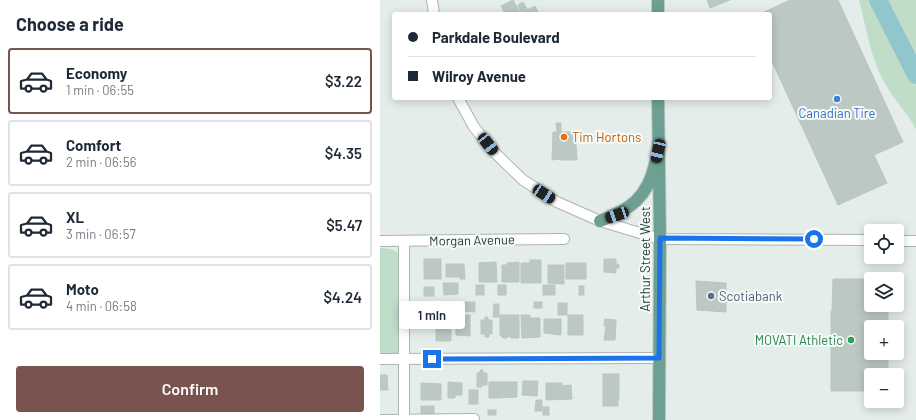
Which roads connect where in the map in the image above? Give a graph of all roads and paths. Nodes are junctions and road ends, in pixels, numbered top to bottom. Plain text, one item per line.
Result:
1 (432, 0) edge
2 (658, 0) edge
3 (434, 12) edge
4 (658, 12) edge
5 (459, 100) edge
6 (658, 100) edge
7 (658, 151) junction
8 (600, 221) junction
9 (564, 238) dead end
10 (660, 238) junction
11 (864, 240) edge
12 (380, 241) edge
13 (404, 241) junction
14 (904, 241) edge
15 (916, 241) edge
16 (659, 358) junction
17 (380, 359) edge
18 (404, 359) junction
19 (474, 419) dead end
20 (380, 420) edge
21 (404, 420) edge
22 (659, 420) edge

1 - 3 street
2 - 4 main road
5 - 8 street
6 - 7 main road, Arthur Street West
7 - 8 main road
7 - 10 main road, Arthur Street West
8 - 10 street
9 - 13 street, Morgan Avenue
10 - 11 street
10 - 16 main road, Arthur Street West
12 - 13 street, Morgan Avenue
13 - 18 street
14 - 15 street
16 - 18 street
16 - 22 main road, Arthur Street West
17 - 18 street
18 - 21 street
19 - 21 street
20 - 21 street

